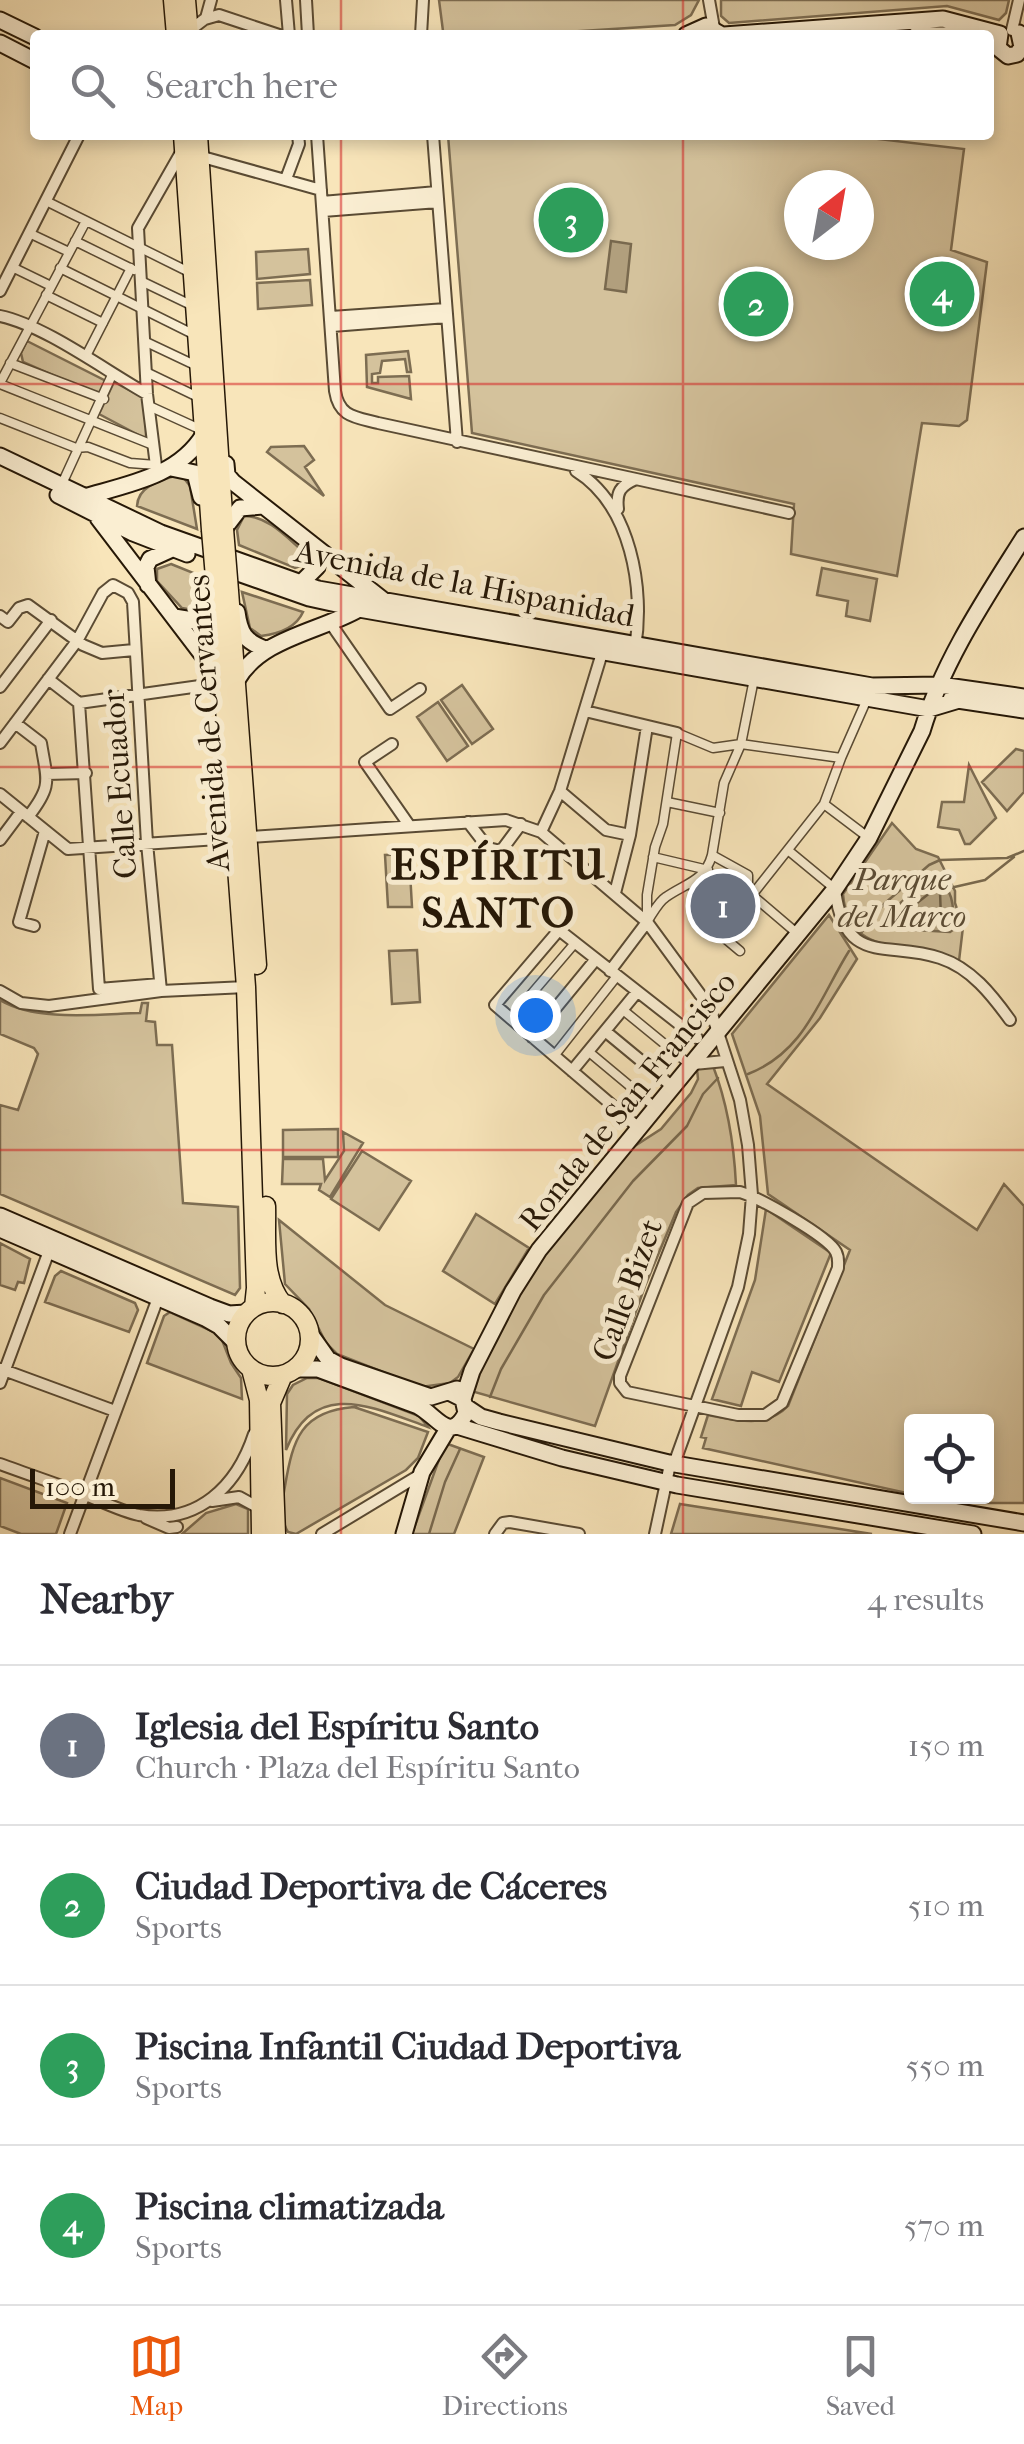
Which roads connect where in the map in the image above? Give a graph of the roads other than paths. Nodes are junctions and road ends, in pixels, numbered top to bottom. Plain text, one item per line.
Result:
1 (174, 0) edge
2 (186, 0) edge
3 (211, 0) edge
4 (286, 0) edge
5 (306, 0) edge
6 (422, 0) edge
7 (1019, 0) edge
8 (709, 4) edge
9 (424, 18) junction
10 (204, 19) junction
11 (7, 22) edge
12 (183, 30) edge
13 (184, 30) edge
14 (189, 30) edge
15 (264, 30) edge
16 (289, 30) edge
17 (308, 30) edge
18 (422, 30) edge
19 (428, 30) edge
20 (705, 30) edge
21 (755, 30) edge
22 (982, 30) edge
23 (30, 34) edge
24 (1007, 37) edge
25 (1, 44) edge
26 (1021, 55) edge
27 (30, 58) edge
28 (76, 140) edge
29 (299, 140) edge
30 (317, 140) edge
31 (433, 140) edge
32 (191, 144) edge
33 (286, 178) junction
34 (438, 197) junction
35 (46, 200) junction
36 (322, 201) junction
37 (86, 220) junction
38 (29, 233) junction
39 (75, 241) junction
40 (139, 247) junction
41 (69, 252) junction
42 (12, 267) junction
43 (60, 268) junction
44 (138, 274) junction
45 (192, 274) junction
46 (49, 290) junction
47 (0, 291) edge
48 (117, 296) junction
49 (195, 306) junction
50 (0, 308) edge
51 (142, 309) junction
52 (447, 313) junction
53 (5, 316) edge
54 (332, 321) junction
55 (103, 323) junction
56 (29, 328) junction
57 (197, 336) junction
58 (144, 342) junction
59 (86, 356) junction
60 (10, 363) junction
61 (199, 367) junction
62 (146, 372) junction
63 (112, 375) junction
64 (0, 384) edge
65 (201, 398) junction
66 (104, 399) junction
67 (148, 400) junction
68 (0, 418) edge
69 (93, 420) junction
70 (204, 433) junction
71 (457, 442) junction
72 (154, 446) junction
73 (80, 448) junction
74 (220, 452) junction
75 (0, 456) edge
76 (566, 466) junction
77 (0, 468) edge
78 (161, 469) junction
79 (620, 480) junction
80 (138, 481) junction
81 (61, 486) junction
82 (600, 488) junction
83 (84, 497) junction
84 (263, 506) junction
85 (789, 512) dead end
86 (96, 514) junction
87 (618, 515) junction
88 (132, 520) junction
89 (215, 528) junction
90 (1024, 537) edge
91 (309, 542) junction
92 (172, 549) junction
93 (300, 584) junction
94 (148, 585) junction
95 (225, 594) junction
96 (310, 598) junction
97 (386, 603) junction
98 (359, 609) junction
99 (174, 616) junction
100 (4, 618) edge
101 (51, 620) junction
102 (330, 624) junction
103 (0, 632) edge
104 (301, 636) junction
105 (78, 642) junction
106 (265, 649) junction
107 (134, 650) junction
108 (632, 651) junction
109 (602, 653) junction
110 (48, 680) junction
111 (754, 680) junction
112 (225, 682) junction
113 (0, 687) edge
114 (420, 689) dead end
115 (942, 689) junction
116 (869, 692) junction
117 (140, 694) junction
118 (962, 694) junction
119 (1024, 697) edge
120 (79, 704) junction
121 (1024, 710) edge
122 (585, 711) junction
123 (16, 723) junction
124 (647, 726) junction
125 (677, 733) junction
126 (0, 743) edge
127 (392, 744) dead end
128 (742, 744) junction
129 (841, 758) junction
130 (86, 773) junction
131 (46, 774) junction
132 (560, 792) junction
133 (0, 794) edge
134 (667, 802) junction
135 (824, 804) junction
136 (720, 813) junction
137 (24, 815) junction
138 (468, 822) junction
139 (521, 824) junction
140 (409, 825) junction
141 (44, 831) junction
142 (541, 832) junction
143 (630, 834) junction
144 (240, 835) junction
145 (869, 838) junction
146 (0, 840) edge
147 (147, 844) junction
148 (91, 849) junction
149 (789, 851) junction
150 (712, 855) junction
151 (653, 857) junction
152 (708, 870) junction
153 (692, 883) junction
154 (835, 889) junction
155 (615, 893) junction
156 (752, 896) junction
157 (647, 922) junction
158 (34, 926) dead end
159 (799, 935) junction
160 (575, 943) junction
161 (740, 951) dead end
162 (596, 959) junction
163 (614, 973) junction
164 (246, 987) junction
165 (0, 988) edge
166 (161, 988) junction
167 (637, 992) junction
168 (744, 1002) junction
169 (710, 1008) junction
170 (622, 1010) junction
171 (510, 1018) junction
172 (1008, 1018) dead end
173 (606, 1031) junction
174 (719, 1033) junction
175 (532, 1037) junction
176 (696, 1038) dead end
177 (588, 1052) junction
178 (554, 1056) junction
179 (725, 1061) junction
180 (693, 1066) junction
181 (572, 1072) junction
182 (674, 1088) junction
183 (649, 1102) dead end
184 (640, 1129) junction
185 (752, 1195) junction
186 (0, 1216) edge
187 (0, 1229) edge
188 (49, 1252) junction
189 (158, 1298) junction
190 (252, 1303) junction
191 (284, 1304) junction
192 (311, 1335) junction
193 (236, 1343) junction
194 (252, 1369) junction
195 (2, 1370) edge
196 (289, 1372) junction
197 (0, 1382) edge
198 (455, 1399) junction
199 (694, 1408) junction
200 (115, 1411) junction
201 (259, 1418) junction
202 (444, 1423) junction
203 (0, 1464) edge
204 (674, 1464) junction
205 (422, 1472) junction
206 (668, 1483) junction
207 (83, 1494) junction
208 (386, 1498) junction
209 (414, 1498) junction
210 (211, 1501) junction
211 (262, 1510) junction
212 (192, 1511) junction
213 (142, 1516) junction
214 (1024, 1523) edge
215 (173, 1530) edge
216 (571, 1533) edge
217 (70, 1534) edge
218 (154, 1534) edge
219 (261, 1534) edge
220 (276, 1534) edge
221 (322, 1534) edge
222 (404, 1534) edge
223 (495, 1534) edge
224 (579, 1534) edge
225 (655, 1534) edge
226 (973, 1534) edge

1 - 12 main road
2 - 13 main road
3 - 10 street
4 - 16 street
5 - 17 street
6 - 9 street
7 - 24 street
8 - 20 street
9 - 18 street
9 - 19 street
10 - 14 street
10 - 15 street
11 - 23 main road
11 - 25 street
21 - 22 main road
24 - 26 main road
25 - 27 main road
28 - 35 street
29 - 33 street
30 - 36 street
31 - 34 street
32 - 33 street
32 - 40 street
32 - 45 main road, Avenida de Cervantes
32 - 74 main road, Avenida de Cervantes
33 - 36 street
34 - 36 street
34 - 52 street
35 - 37 street
35 - 38 street
36 - 54 street
37 - 39 street
37 - 40 street
38 - 41 street
38 - 42 street
39 - 41 street
39 - 44 street
40 - 44 street
40 - 45 street
41 - 43 street
42 - 46 street
42 - 47 street
43 - 46 street
43 - 48 street
44 - 48 street
44 - 49 street
44 - 51 street
45 - 49 main road, Avenida de Cervantes
46 - 55 street
46 - 56 street
48 - 51 street
48 - 55 street
49 - 57 main road, Avenida de Cervantes
50 - 53 street
51 - 57 street
51 - 58 street
52 - 54 street
52 - 71 street
53 - 56 street
54 - 71 street
55 - 59 street
56 - 59 street
56 - 60 street
57 - 61 main road, Avenida de Cervantes
58 - 61 street
58 - 62 street
59 - 63 street
60 - 64 street
60 - 66 street
61 - 65 main road, Avenida de Cervantes
62 - 65 street
62 - 67 street
63 - 66 street
63 - 67 street
64 - 69 street
65 - 70 main road, Avenida de Cervantes
66 - 69 street
67 - 70 street
67 - 72 street
68 - 73 street
69 - 72 street
69 - 73 street
70 - 78 main road
70 - 89 main road, Avenida de Cervantes
71 - 76 street
72 - 78 street
73 - 78 street
73 - 81 street
74 - 84 main road
74 - 89 main road, Avenida de Cervantes
75 - 81 main road, Avenida de la Hispanidad
76 - 79 street
76 - 82 street
77 - 86 main road, Avenida de la Hispanidad
78 - 80 main road
78 - 89 main road
79 - 82 street
79 - 85 street
79 - 87 street
80 - 83 main road
80 - 88 main road
81 - 83 main road, Avenida de la Hispanidad
82 - 87 street
83 - 88 main road, Avenida de la Hispanidad
84 - 89 main road
84 - 91 main road
86 - 92 main road, Avenida de la Hispanidad
86 - 94 main road
87 - 108 street
88 - 93 main road, Avenida de la Hispanidad
89 - 95 main road, Avenida de Cervantes, bridge
90 - 115 main road, Ronda de San Francisco
91 - 93 main road
91 - 97 main road
92 - 94 main road
92 - 96 main road, Avenida de la Hispanidad
93 - 97 main road, Avenida de la Hispanidad
94 - 99 main road
95 - 99 main road
95 - 106 main road
95 - 112 main road, Avenida de Cervantes
96 - 98 main road, Avenida de la Hispanidad
96 - 104 main road
97 - 108 main road, Avenida de la Hispanidad
98 - 102 main road
98 - 109 main road, Avenida de la Hispanidad
99 - 112 main road
100 - 101 street
100 - 103 street
101 - 105 street
101 - 113 street
102 - 104 main road
102 - 114 street
104 - 106 main road
105 - 107 street
105 - 107 street, Calle Ecuador
105 - 110 street
106 - 112 main road
107 - 117 street, Calle Ecuador
108 - 109 main road, Avenida de la Hispanidad
108 - 111 main road, Avenida de la Hispanidad
108 - 116 main road, Avenida de la Hispanidad
109 - 122 street
110 - 120 street
110 - 123 street
111 - 116 main road, Avenida de la Hispanidad
111 - 128 street
112 - 117 street
112 - 144 main road, Avenida de Cervantes
115 - 116 main road, Avenida de la Hispanidad
115 - 116 main road, Avenida de la Hispanidad
115 - 118 main road
115 - 118 main road
115 - 145 main road, Ronda de San Francisco
116 - 129 street
117 - 120 street
117 - 147 street, Calle Ecuador
118 - 119 main road
118 - 121 main road
120 - 130 street
122 - 124 street
122 - 132 street
123 - 126 street
123 - 131 street
124 - 125 street
124 - 143 street
125 - 128 street
125 - 134 street
127 - 140 street
128 - 129 street
128 - 136 street
129 - 135 street
130 - 131 street
130 - 148 street
131 - 137 street
132 - 142 street
132 - 143 street
133 - 137 street
134 - 136 street
134 - 151 street
135 - 145 street
135 - 149 street
136 - 150 street
137 - 141 street
137 - 146 street
138 - 139 street
138 - 139 street
138 - 140 street
139 - 142 street
140 - 144 street
141 - 148 street
141 - 158 street
142 - 155 street
143 - 155 street
144 - 147 street
144 - 164 main road, Avenida de Cervantes
144 - 191 main road, Avenida de Cervantes
145 - 154 main road, Ronda de San Francisco
147 - 148 street
147 - 166 street, Calle Ecuador
148 - 166 street
149 - 154 street
149 - 156 street
150 - 152 street
150 - 156 street
151 - 152 street
151 - 157 street
152 - 153 street
153 - 157 street
153 - 161 street
154 - 159 main road, Ronda de San Francisco
154 - 172 street
155 - 157 street
156 - 159 street
157 - 163 street
157 - 169 street
159 - 168 main road, Ronda de San Francisco
160 - 162 street
160 - 171 street
160 - 171 street
162 - 163 street
162 - 175 street
163 - 167 street
163 - 178 street
164 - 166 street
164 - 190 main road, Avenida de Cervantes
165 - 166 street
167 - 170 street
167 - 176 street
168 - 169 street
168 - 174 main road, Ronda de San Francisco
169 - 174 street
170 - 173 street
170 - 180 street
171 - 175 street
173 - 177 street
173 - 182 street
174 - 179 street
174 - 180 main road, Ronda de San Francisco
175 - 178 street
177 - 181 street
177 - 183 street
178 - 181 street
179 - 180 street
179 - 185 street
180 - 182 main road, Ronda de San Francisco
181 - 184 street
182 - 184 main road, Ronda de San Francisco
184 - 198 main road, Ronda de San Francisco
185 - 199 street
185 - 199 street, Calle Bizet
185 - 199 street
186 - 190 main road
187 - 188 main road
188 - 189 main road
188 - 195 street
189 - 193 main road
189 - 200 street
190 - 191 main road
190 - 193 main road
191 - 192 main road
192 - 196 main road
192 - 198 main road
193 - 194 main road
194 - 196 main road
194 - 201 main road
195 - 197 street
195 - 200 street
196 - 202 main road
196 - 220 main road
198 - 202 main road, Ronda de San Francisco
198 - 202 main road, Ronda de San Francisco
198 - 204 main road
199 - 204 street
200 - 207 street
201 - 210 street
201 - 211 main road
202 - 205 main road, Ronda de San Francisco
202 - 206 main road
203 - 207 street
204 - 206 street
204 - 214 main road
205 - 208 street
205 - 209 main road, Ronda de San Francisco
206 - 225 street
206 - 226 main road
207 - 213 street
207 - 217 street
208 - 209 street
208 - 221 street
209 - 222 main road, Ronda de San Francisco
210 - 211 street
210 - 212 street
211 - 219 main road
212 - 213 street
212 - 215 street
213 - 215 street
213 - 218 street
216 - 223 street
216 - 224 street

